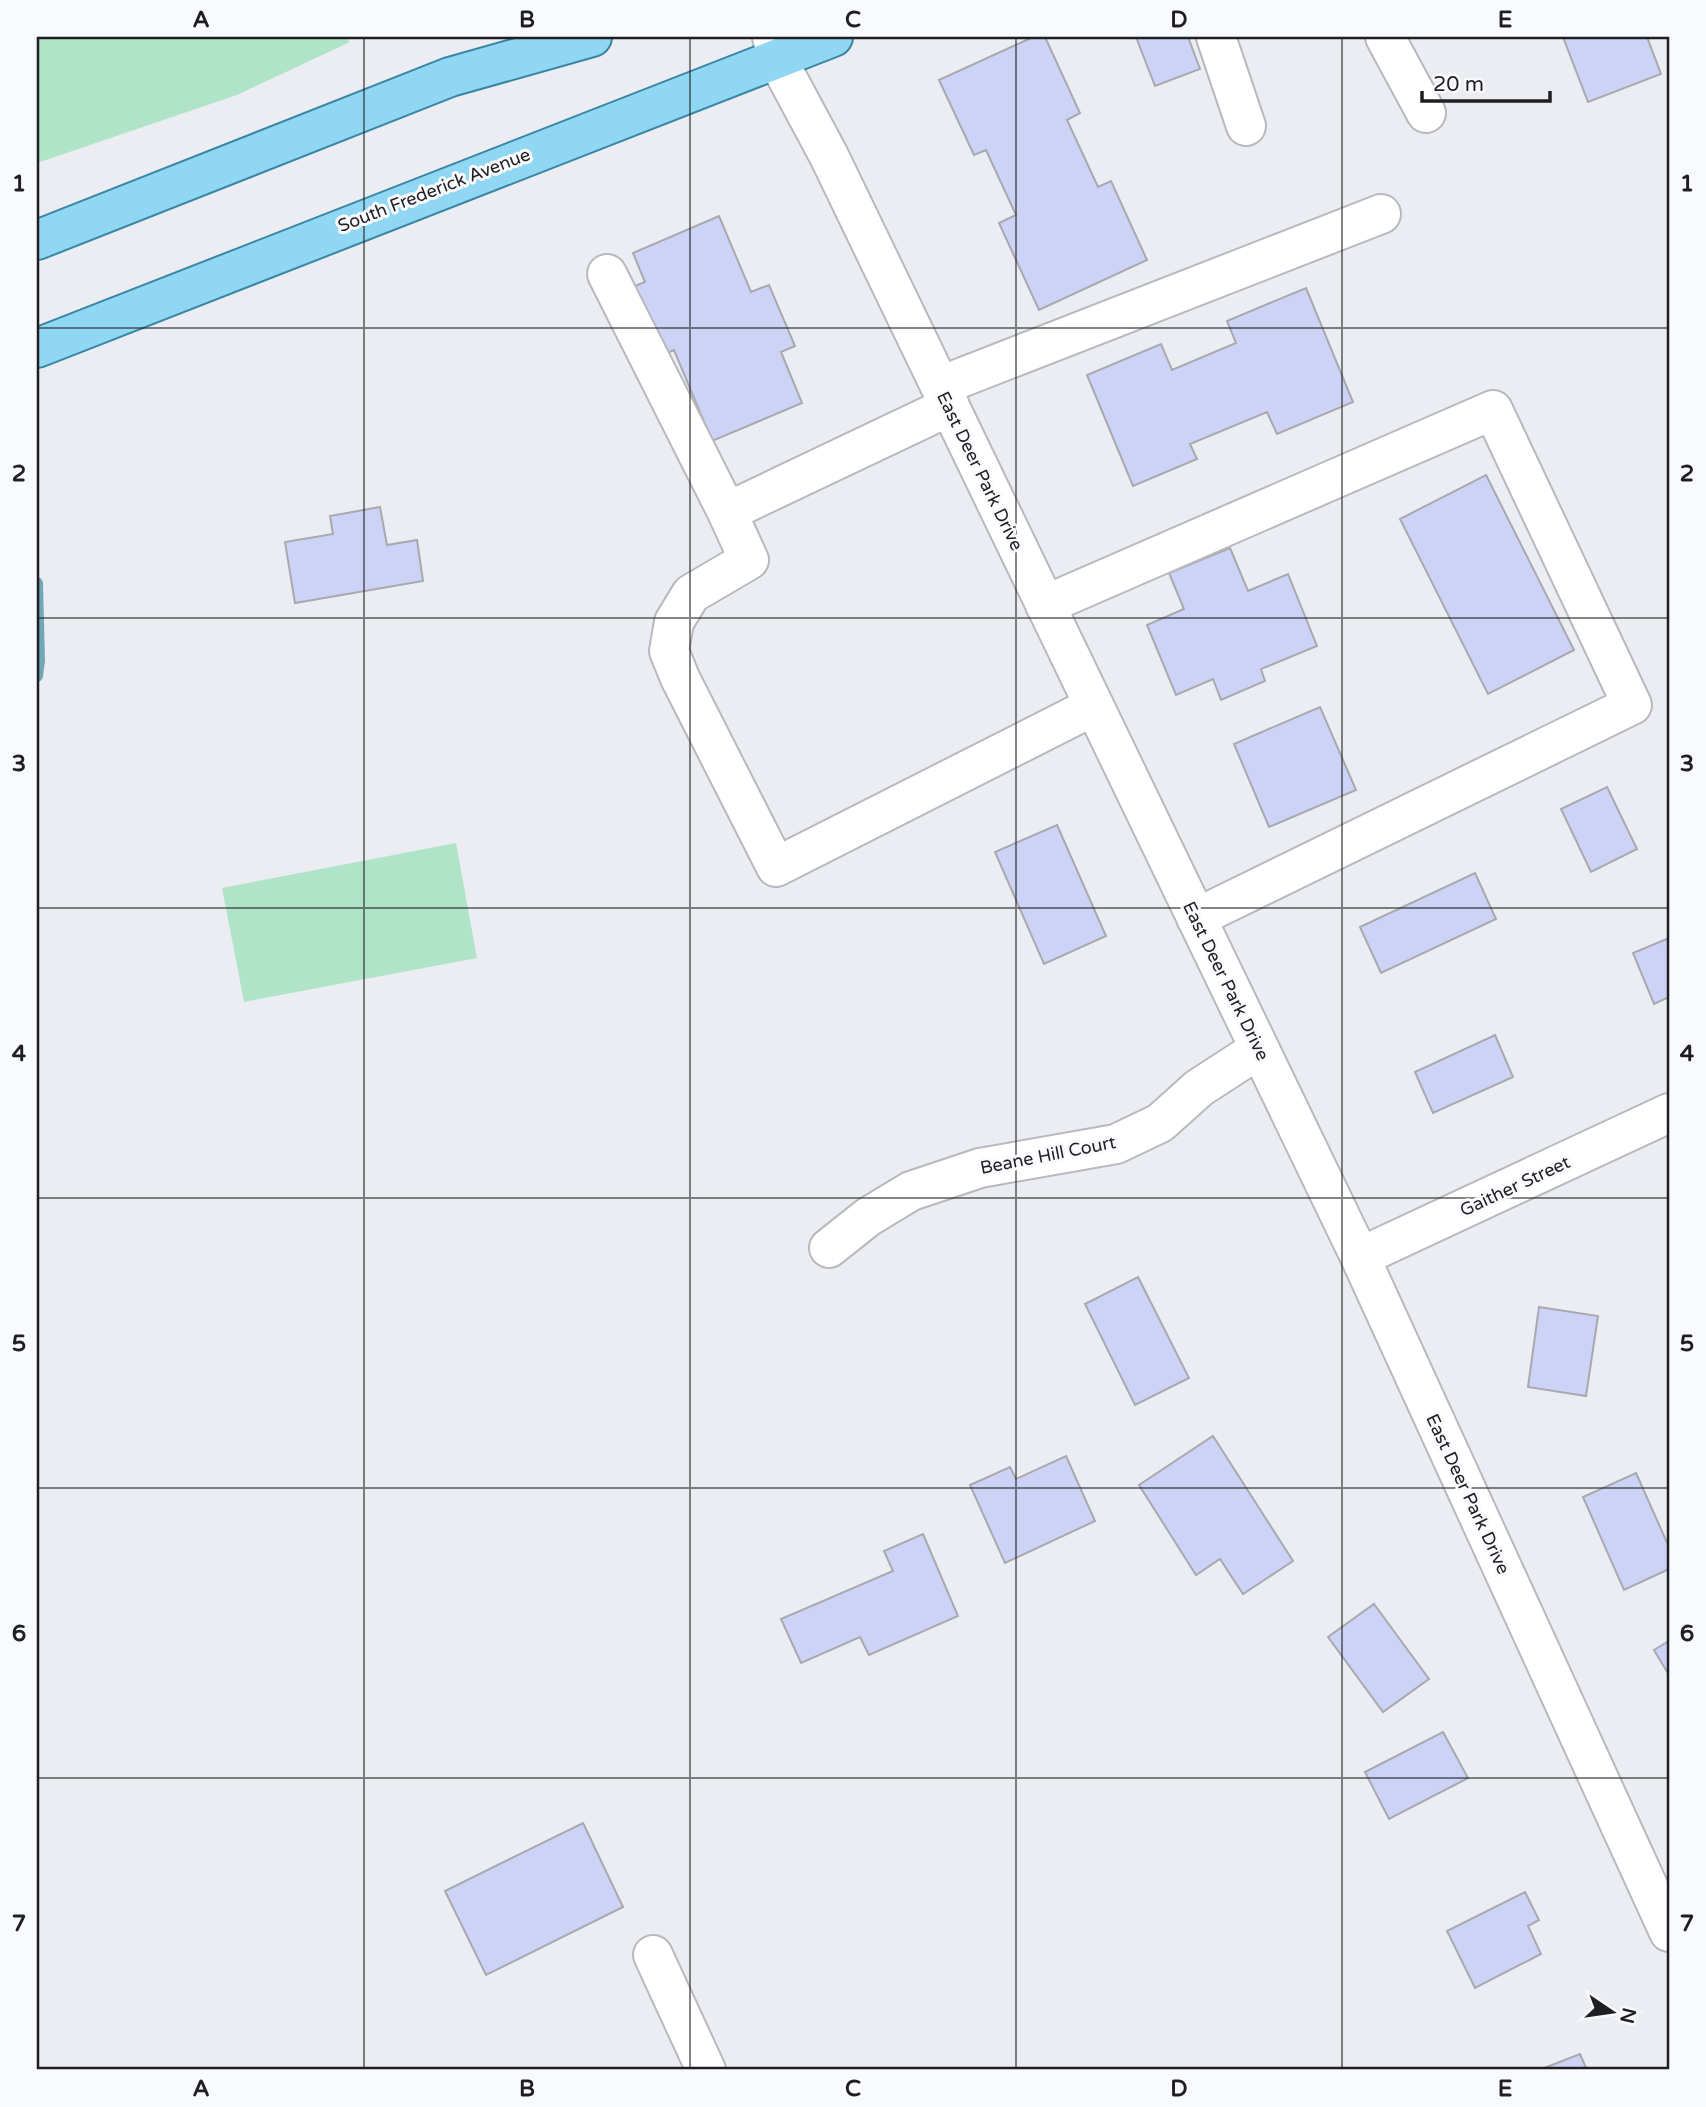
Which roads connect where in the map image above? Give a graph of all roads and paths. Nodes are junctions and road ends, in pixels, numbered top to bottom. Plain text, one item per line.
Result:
1 (592, 37) edge
2 (833, 37) edge
3 (1216, 37) edge
4 (1385, 37) edge
5 (775, 48) edge
6 (1426, 113) dead end
7 (1246, 126) dead end
8 (1381, 214) dead end
9 (37, 240) edge
10 (607, 274) dead end
11 (37, 348) edge
12 (945, 396) junction
13 (727, 512) junction
14 (1045, 605) junction
15 (1094, 706) junction
16 (1196, 918) junction
17 (1259, 1049) junction
18 (1669, 1113) edge
19 (829, 1248) dead end
20 (1360, 1257) junction
21 (1669, 1932) edge
22 (653, 1955) dead end
23 (706, 2070) edge

1 - 9 main road
2 - 5 main road, South Frederick Avenue
3 - 7 street
4 - 6 street
5 - 11 main road, South Frederick Avenue
5 - 12 street, East Deer Park Drive
8 - 12 street
10 - 13 street
12 - 13 street
12 - 14 street, East Deer Park Drive
13 - 15 street
14 - 15 street, East Deer Park Drive
14 - 16 street
15 - 16 street, East Deer Park Drive
16 - 17 street, East Deer Park Drive
17 - 19 street, Beane Hill Court
17 - 20 street, East Deer Park Drive
18 - 20 street, Gaither Street
20 - 21 street, East Deer Park Drive
22 - 23 street

